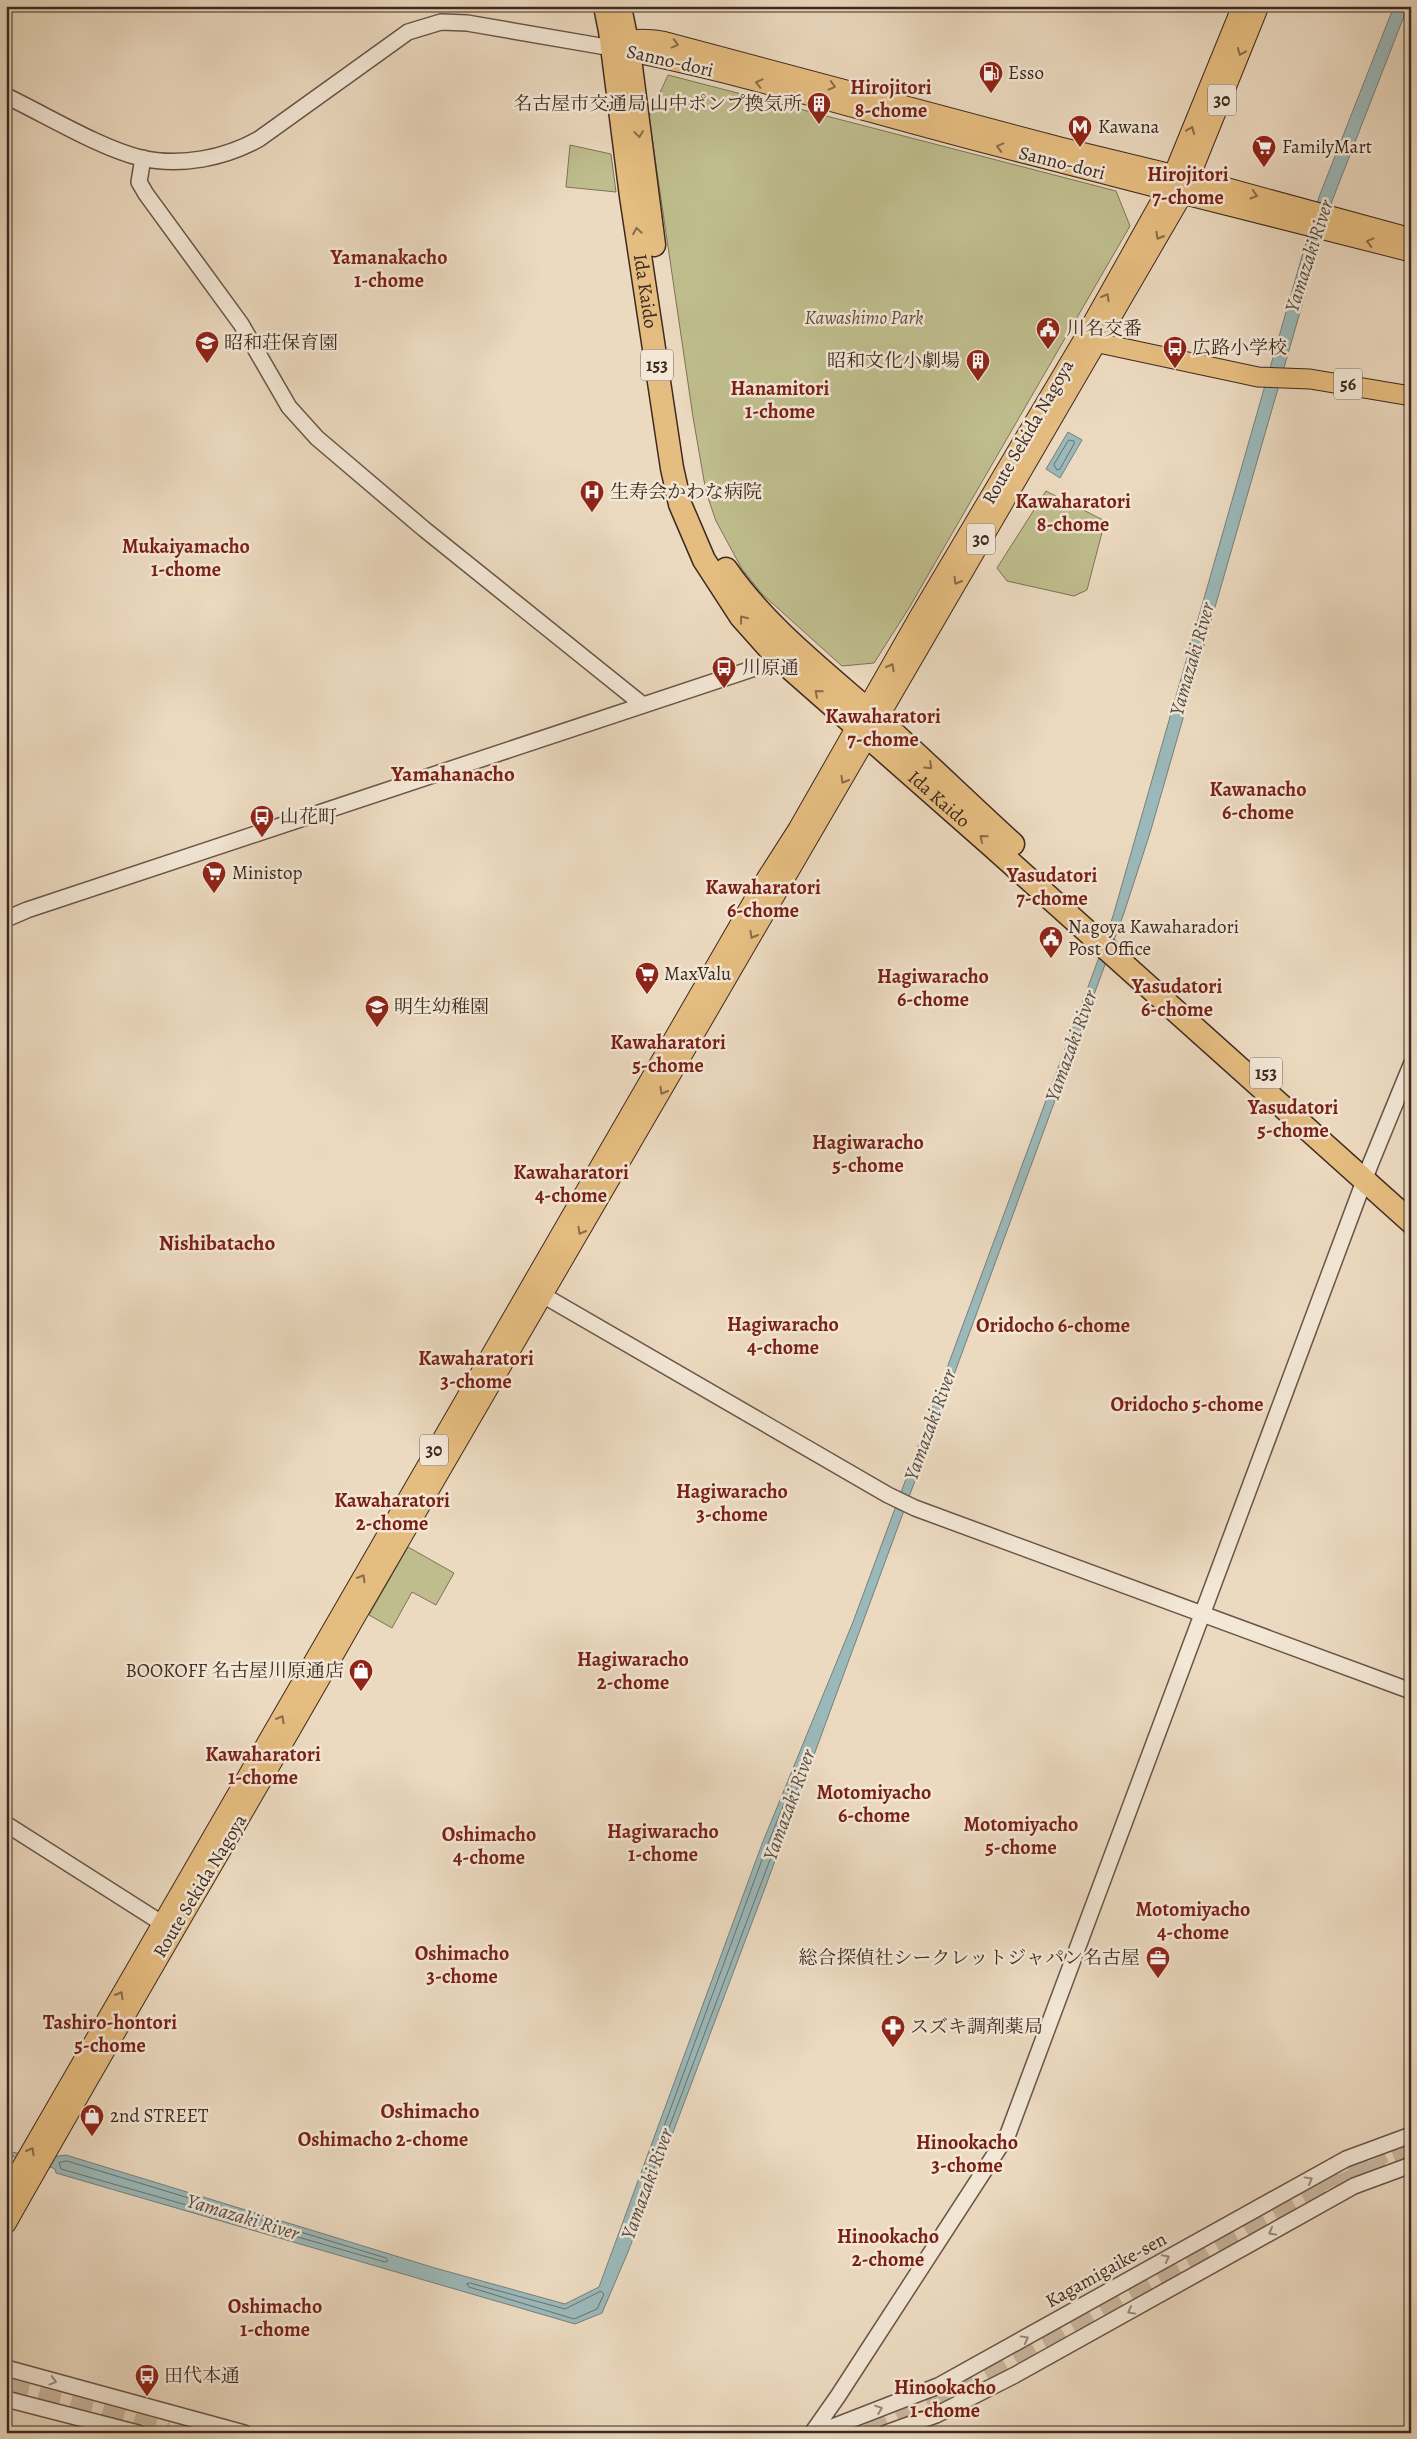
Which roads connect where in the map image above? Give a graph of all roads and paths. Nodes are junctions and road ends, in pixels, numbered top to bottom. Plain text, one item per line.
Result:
1 (605, 6) edge
2 (619, 6) edge
3 (1242, 6) edge
4 (1259, 6) edge
5 (623, 47) junction
6 (6, 96) edge
7 (143, 158) junction
8 (1178, 184) junction
9 (1331, 224) junction
10 (1411, 238) edge
11 (1411, 252) edge
12 (1090, 341) junction
13 (1411, 396) edge
14 (782, 648) junction
15 (643, 705) junction
16 (867, 723) junction
17 (6, 919) edge
18 (1411, 1065) edge
19 (1367, 1173) junction
20 (1411, 1201) edge
21 (1411, 1222) edge
22 (537, 1291) junction
23 (1204, 1614) junction
24 (1411, 1691) edge
25 (6, 1824) edge
26 (167, 1927) junction
27 (1411, 2135) edge
28 (1411, 2165) edge
29 (6, 2194) edge
30 (6, 2224) edge
31 (6, 2368) edge
32 (6, 2399) edge
33 (138, 2433) edge
34 (244, 2433) edge
35 (812, 2433) edge
36 (817, 2433) edge
37 (886, 2433) edge

1 - 5 highway, Ida Kaido / 153
2 - 5 highway, Ida Kaido / 153
8 -> 3 main road, Route Sekida Nagoya / 30
4 -> 8 main road, Route Sekida Nagoya / 30
5 - 7 street
5 - 8 main road, Sanno-dori
5 - 14 highway, Ida Kaido / 153
6 - 7 street
7 - 15 street
8 - 9 main road, Sanno-dori
8 - 12 main road, Route Sekida Nagoya / 30
9 - 10 main road, Sanno-dori
11 -> 9 main road, Sanno-dori
12 - 13 main road, 56
12 - 16 main road, Route Sekida Nagoya / 30
14 - 15 street
14 - 16 highway, Ida Kaido / 153
15 - 17 street
16 - 19 highway, Ida Kaido / 153
16 - 22 main road, Route Sekida Nagoya / 30
18 - 19 street
19 - 20 highway, Ida Kaido / 153
19 - 21 highway, Ida Kaido / 153
19 - 23 street
22 - 23 street
22 - 26 main road, Route Sekida Nagoya / 30
23 - 24 street
23 - 35 street
25 - 26 street
29 -> 26 main road, Route Sekida Nagoya / 30
26 - 30 main road, Route Sekida Nagoya / 30
36 -> 27 street, Kagamigaike-sen
28 -> 37 street
31 -> 34 street
32 - 33 street

